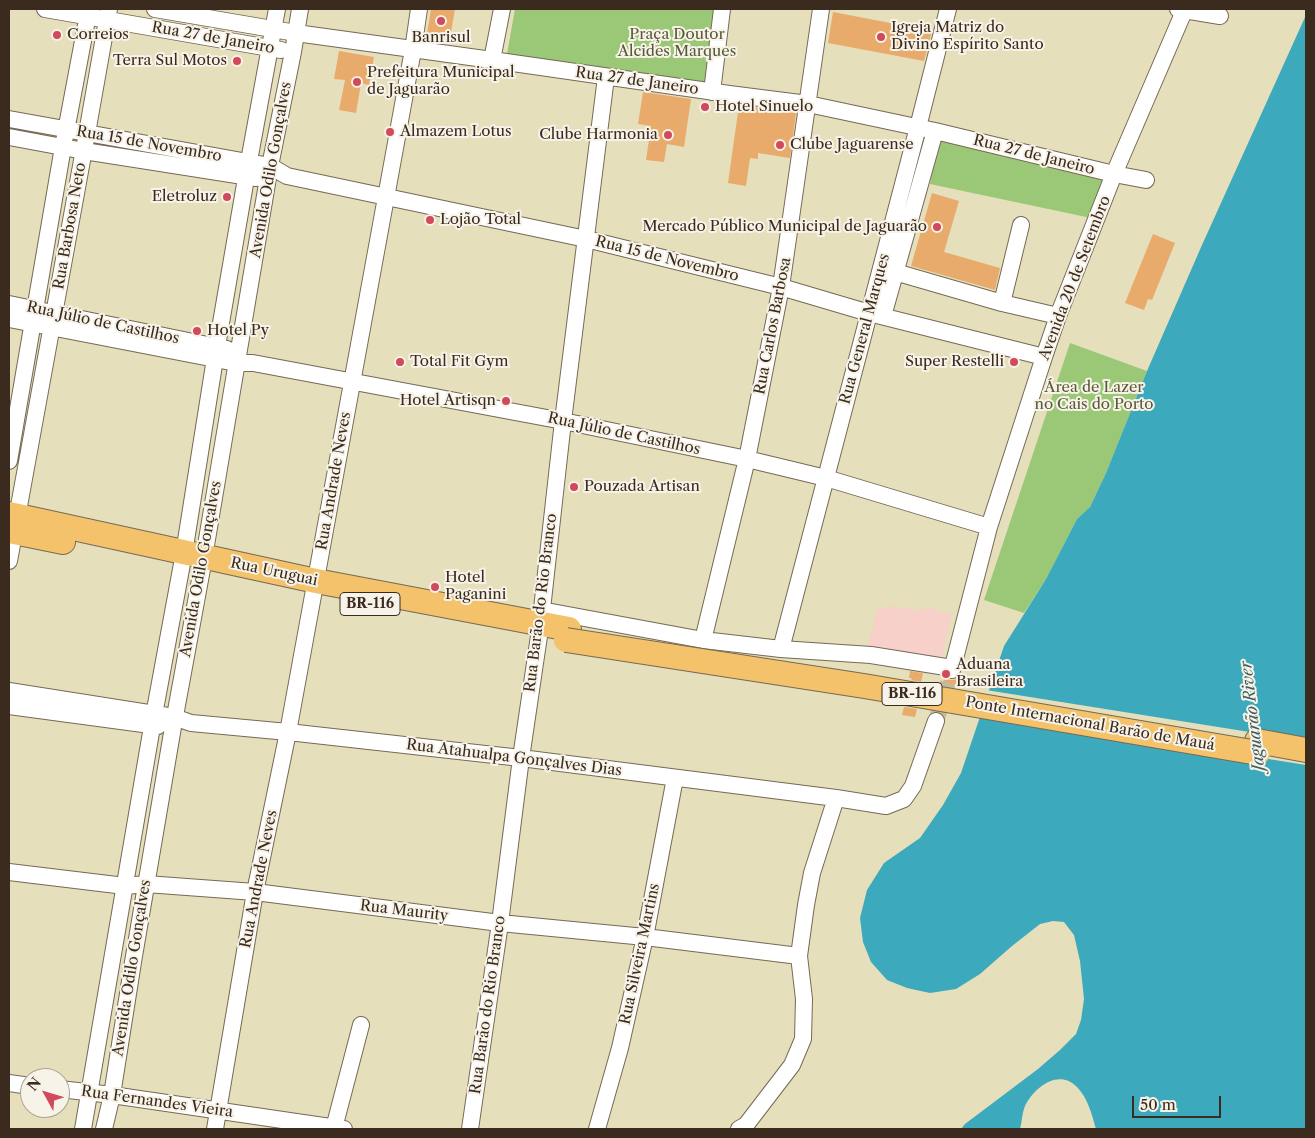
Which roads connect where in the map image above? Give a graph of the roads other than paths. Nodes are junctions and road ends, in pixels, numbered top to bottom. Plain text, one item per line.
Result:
1 (45, 9) edge
2 (155, 9) edge
3 (277, 9) edge
4 (300, 9) edge
5 (419, 9) edge
6 (502, 9) edge
7 (722, 9) edge
8 (821, 9) edge
9 (948, 9) edge
10 (1183, 9) edge
11 (88, 13) edge
12 (108, 14) edge
13 (1220, 16) dead end
14 (238, 23) junction
15 (274, 29) junction
16 (296, 33) junction
17 (236, 42) junction
18 (270, 48) junction
19 (413, 50) junction
20 (293, 52) junction
21 (492, 60) junction
22 (606, 77) junction
23 (712, 92) junction
24 (808, 104) junction
25 (9, 119) edge
26 (918, 128) junction
27 (67, 129) junction
28 (935, 131) junction
29 (87, 133) junction
30 (9, 137) edge
31 (63, 147) junction
32 (84, 151) junction
33 (248, 169) junction
34 (269, 172) junction
35 (1114, 174) junction
36 (1146, 180) dead end
37 (386, 196) junction
38 (1021, 225) dead end
39 (586, 238) junction
40 (895, 272) junction
41 (781, 287) junction
42 (1002, 303) junction
43 (9, 304) edge
44 (876, 314) junction
45 (33, 316) junction
46 (1058, 316) junction
47 (9, 319) edge
48 (53, 320) junction
49 (216, 353) junction
50 (26, 357) junction
51 (1044, 357) junction
52 (45, 360) junction
53 (242, 360) junction
54 (352, 382) junction
55 (563, 421) junction
56 (201, 448) junction
57 (221, 452) junction
58 (747, 460) junction
59 (9, 461) edge
60 (826, 478) junction
61 (12, 523) edge
62 (989, 527) junction
63 (9, 560) edge
64 (193, 561) junction
65 (315, 588) junction
66 (540, 623) junction
67 (703, 640) junction
68 (781, 649) junction
69 (9, 691) edge
70 (9, 706) edge
71 (153, 720) junction
72 (936, 721) tunnel mouth
73 (174, 722) junction
74 (288, 732) junction
75 (1257, 747) junction
76 (1306, 750) edge
77 (521, 758) junction
78 (1306, 760) edge
79 (675, 778) junction
80 (836, 798) junction
81 (9, 872) edge
82 (146, 884) junction
83 (125, 886) junction
84 (255, 892) junction
85 (500, 923) junction
86 (645, 937) junction
87 (799, 956) junction
88 (112, 958) junction
89 (133, 962) junction
90 (361, 1025) dead end
91 (70, 1090) edge
92 (88, 1092) junction
93 (112, 1095) junction
94 (218, 1112) junction
95 (339, 1128) edge
96 (83, 1129) edge
97 (104, 1129) edge
98 (215, 1129) edge
99 (470, 1129) edge
100 (597, 1129) edge
101 (739, 1129) edge

1 - 11 street, Rua 27 de Janeiro
2 - 14 street, Rua 27 de Janeiro
3 - 15 street, Avenida Odilo Gonçalves
4 - 16 street, Avenida Odilo Gonçalves
5 - 19 street, Rua Andrade Neves
6 - 21 street
7 - 23 street
8 - 24 street, Rua Carlos Barbosa
9 - 26 street, Rua General Marques
10 - 13 street
10 - 35 street, Avenida 20 de Setembro
11 - 12 street, Rua 27 de Janeiro
11 - 27 street, Rua Barbosa Neto
12 - 17 street, Rua 27 de Janeiro
12 - 29 street, Rua Barbosa Neto
14 - 15 street, Rua 27 de Janeiro
14 - 17 street
15 - 16 street, Rua 27 de Janeiro
15 - 18 street, Avenida Odilo Gonçalves
16 - 19 street, Rua 27 de Janeiro
16 - 20 street, Avenida Odilo Gonçalves
17 - 18 street, Rua 27 de Janeiro
18 - 20 street, Rua 27 de Janeiro
18 - 33 street, Avenida Odilo Gonçalves
19 - 21 street, Rua 27 de Janeiro
19 - 37 street, Rua Andrade Neves
20 - 34 street, Avenida Odilo Gonçalves
21 - 22 street, Rua 27 de Janeiro
22 - 23 street, Rua 27 de Janeiro
22 - 39 street, Rua Barão do Rio Branco
23 - 24 street, Rua 27 de Janeiro
24 - 26 street, Rua 27 de Janeiro
24 - 41 street, Rua Carlos Barbosa
25 - 27 street, Rua 15 de Novembro
26 - 28 street, Rua 27 de Janeiro
26 - 44 street, Rua General Marques
27 - 29 street, Rua 15 de Novembro
27 - 31 street, Rua Barbosa Neto
28 - 35 street, Rua 27 de Janeiro
28 - 40 street
29 - 32 street, Rua Barbosa Neto
29 - 33 street, Rua 15 de Novembro
30 - 31 street, Rua 15 de Novembro
31 - 32 street, Rua 15 de Novembro
31 - 45 street, Rua Barbosa Neto
32 - 33 street, Rua 15 de Novembro
32 - 48 street, Rua Barbosa Neto
33 - 34 street, Rua 15 de Novembro
33 - 49 street, Avenida Odilo Gonçalves
34 - 37 street, Rua 15 de Novembro
34 - 53 street, Avenida Odilo Gonçalves
35 - 36 street, Rua 27 de Janeiro
35 - 46 street, Avenida 20 de Setembro
37 - 39 street, Rua 15 de Novembro
37 - 54 street, Rua Andrade Neves
38 - 42 street
39 - 41 street, Rua 15 de Novembro
39 - 55 street, Rua Barão do Rio Branco
40 - 42 street
40 - 44 street
41 - 44 street, Rua 15 de Novembro
41 - 58 street, Rua Carlos Barbosa
42 - 46 street
43 - 45 street, Rua Júlio de Castilhos
44 - 51 street, Rua 15 de Novembro
44 - 60 street, Rua General Marques
45 - 47 street, Rua Júlio de Castilhos
45 - 48 street, Rua Júlio de Castilhos
45 - 50 street, Rua Barbosa Neto
46 - 51 street, Avenida 20 de Setembro
48 - 49 street, Rua Júlio de Castilhos
48 - 52 street, Rua Barbosa Neto
49 - 53 street, Rua Júlio de Castilhos
49 - 56 street, Avenida Odilo Gonçalves
50 - 52 street
50 - 59 street, Rua Barbosa Neto
51 - 62 street, Avenida 20 de Setembro
52 - 61 street, Rua Barbosa Neto
53 - 54 street, Rua Júlio de Castilhos
53 - 57 street, Avenida Odilo Gonçalves
54 - 55 street, Rua Júlio de Castilhos
54 - 65 street, Rua Andrade Neves
55 - 58 street, Rua Júlio de Castilhos
55 - 66 street, Rua Barão do Rio Branco
56 - 57 street
56 - 64 street, Avenida Odilo Gonçalves
57 - 64 street, Avenida Odilo Gonçalves
58 - 60 street, Rua Júlio de Castilhos
58 - 67 street, Rua Carlos Barbosa
60 - 62 street, Rua Júlio de Castilhos
60 - 68 street, Rua General Marques
61 - 63 street, Rua Barbosa Neto
61 - 64 highway, Rua Uruguai / BR-116
62 - 68 street, Avenida 20 de Setembro
64 - 65 highway, Rua Uruguai / BR-116
64 - 71 street, Avenida Odilo Gonçalves
64 - 73 street, Avenida Odilo Gonçalves
65 - 66 highway, Rua Uruguai / BR-116
65 - 74 street, Rua Andrade Neves
66 - 67 street
66 - 75 highway, Ponte Internacional Barão de Mauá / BR-116, bridge
66 - 77 street, Rua Barão do Rio Branco
67 - 68 street
69 - 71 street
70 - 71 street
71 - 73 street, Rua Atahualpa Gonçalves Dias
71 - 83 street, Avenida Odilo Gonçalves
72 - 80 street, Rua Atahualpa Gonçalves Dias
73 - 74 street, Rua Atahualpa Gonçalves Dias
73 - 82 street, Avenida Odilo Gonçalves
74 - 77 street, Rua Atahualpa Gonçalves Dias
74 - 84 street, Rua Andrade Neves
75 - 76 highway
75 - 78 highway
77 - 79 street, Rua Atahualpa Gonçalves Dias
77 - 85 street, Rua Barão do Rio Branco
79 - 80 street, Rua Atahualpa Gonçalves Dias
79 - 86 street, Rua Silveira Martins
80 - 87 street
81 - 83 street, Rua Maurity
82 - 83 street, Rua Maurity
82 - 84 street, Rua Maurity
82 - 89 street, Avenida Odilo Gonçalves
83 - 88 street, Avenida Odilo Gonçalves
84 - 85 street, Rua Maurity
84 - 94 street, Rua Andrade Neves
85 - 86 street, Rua Maurity
85 - 99 street, Rua Barão do Rio Branco
86 - 87 street, Rua Maurity
86 - 100 street, Rua Silveira Martins
87 - 101 street
88 - 89 street
88 - 92 street, Avenida Odilo Gonçalves
89 - 93 street, Avenida Odilo Gonçalves
90 - 95 street
91 - 92 street, Rua Fernandes Vieira
92 - 93 street, Rua Fernandes Vieira
92 - 96 street, Avenida Odilo Gonçalves
93 - 94 street, Rua Fernandes Vieira
93 - 97 street, Avenida Odilo Gonçalves
94 - 95 street, Rua Fernandes Vieira
94 - 98 street, Rua Andrade Neves

